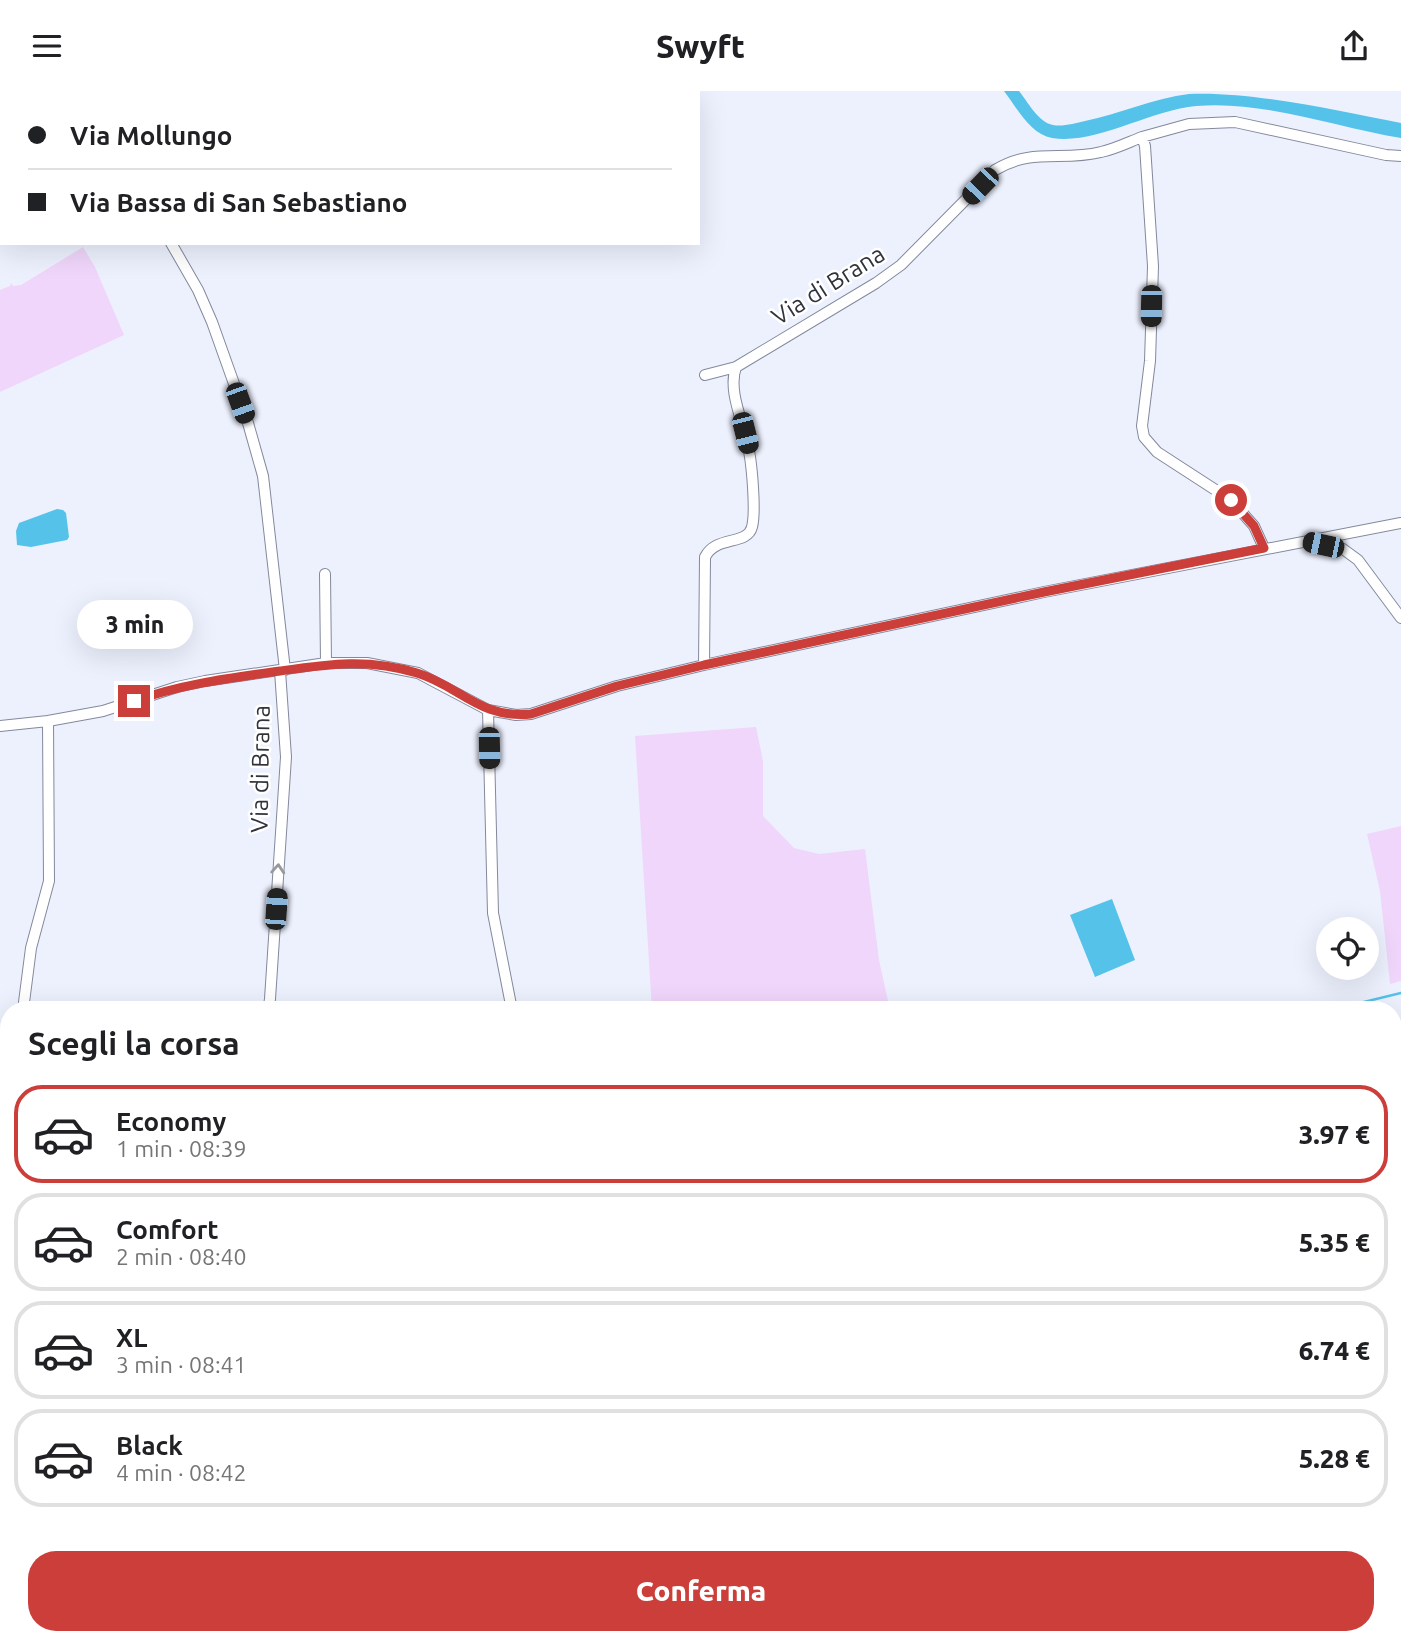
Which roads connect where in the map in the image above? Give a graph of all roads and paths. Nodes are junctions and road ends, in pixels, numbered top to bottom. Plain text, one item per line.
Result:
1 (1142, 137) junction
2 (1401, 156) edge
3 (172, 245) edge
4 (736, 367) junction
5 (705, 375) dead end
6 (1401, 523) edge
7 (1304, 541) junction
8 (1264, 548) junction
9 (325, 574) dead end
10 (1401, 618) edge
11 (326, 663) junction
12 (704, 665) junction
13 (282, 670) junction
14 (488, 709) junction
15 (48, 721) junction
16 (0, 726) edge
17 (24, 1001) edge
18 (270, 1001) edge
19 (510, 1001) edge

1 - 2 street
1 - 4 street, Via di Brana
1 - 8 street
3 - 13 street
4 - 5 street, Via di Brana
4 - 12 street
6 - 7 street, Via di Brana
7 - 8 street, Via di Brana
7 - 10 street
8 - 12 street, Via di Brana
9 - 11 street
11 - 13 street, Via di Brana
11 - 14 street, Via di Brana
12 - 14 street, Via di Brana
13 - 15 street
18 -> 13 street, Via di Brana
14 - 19 street
15 - 16 street
15 - 17 street

